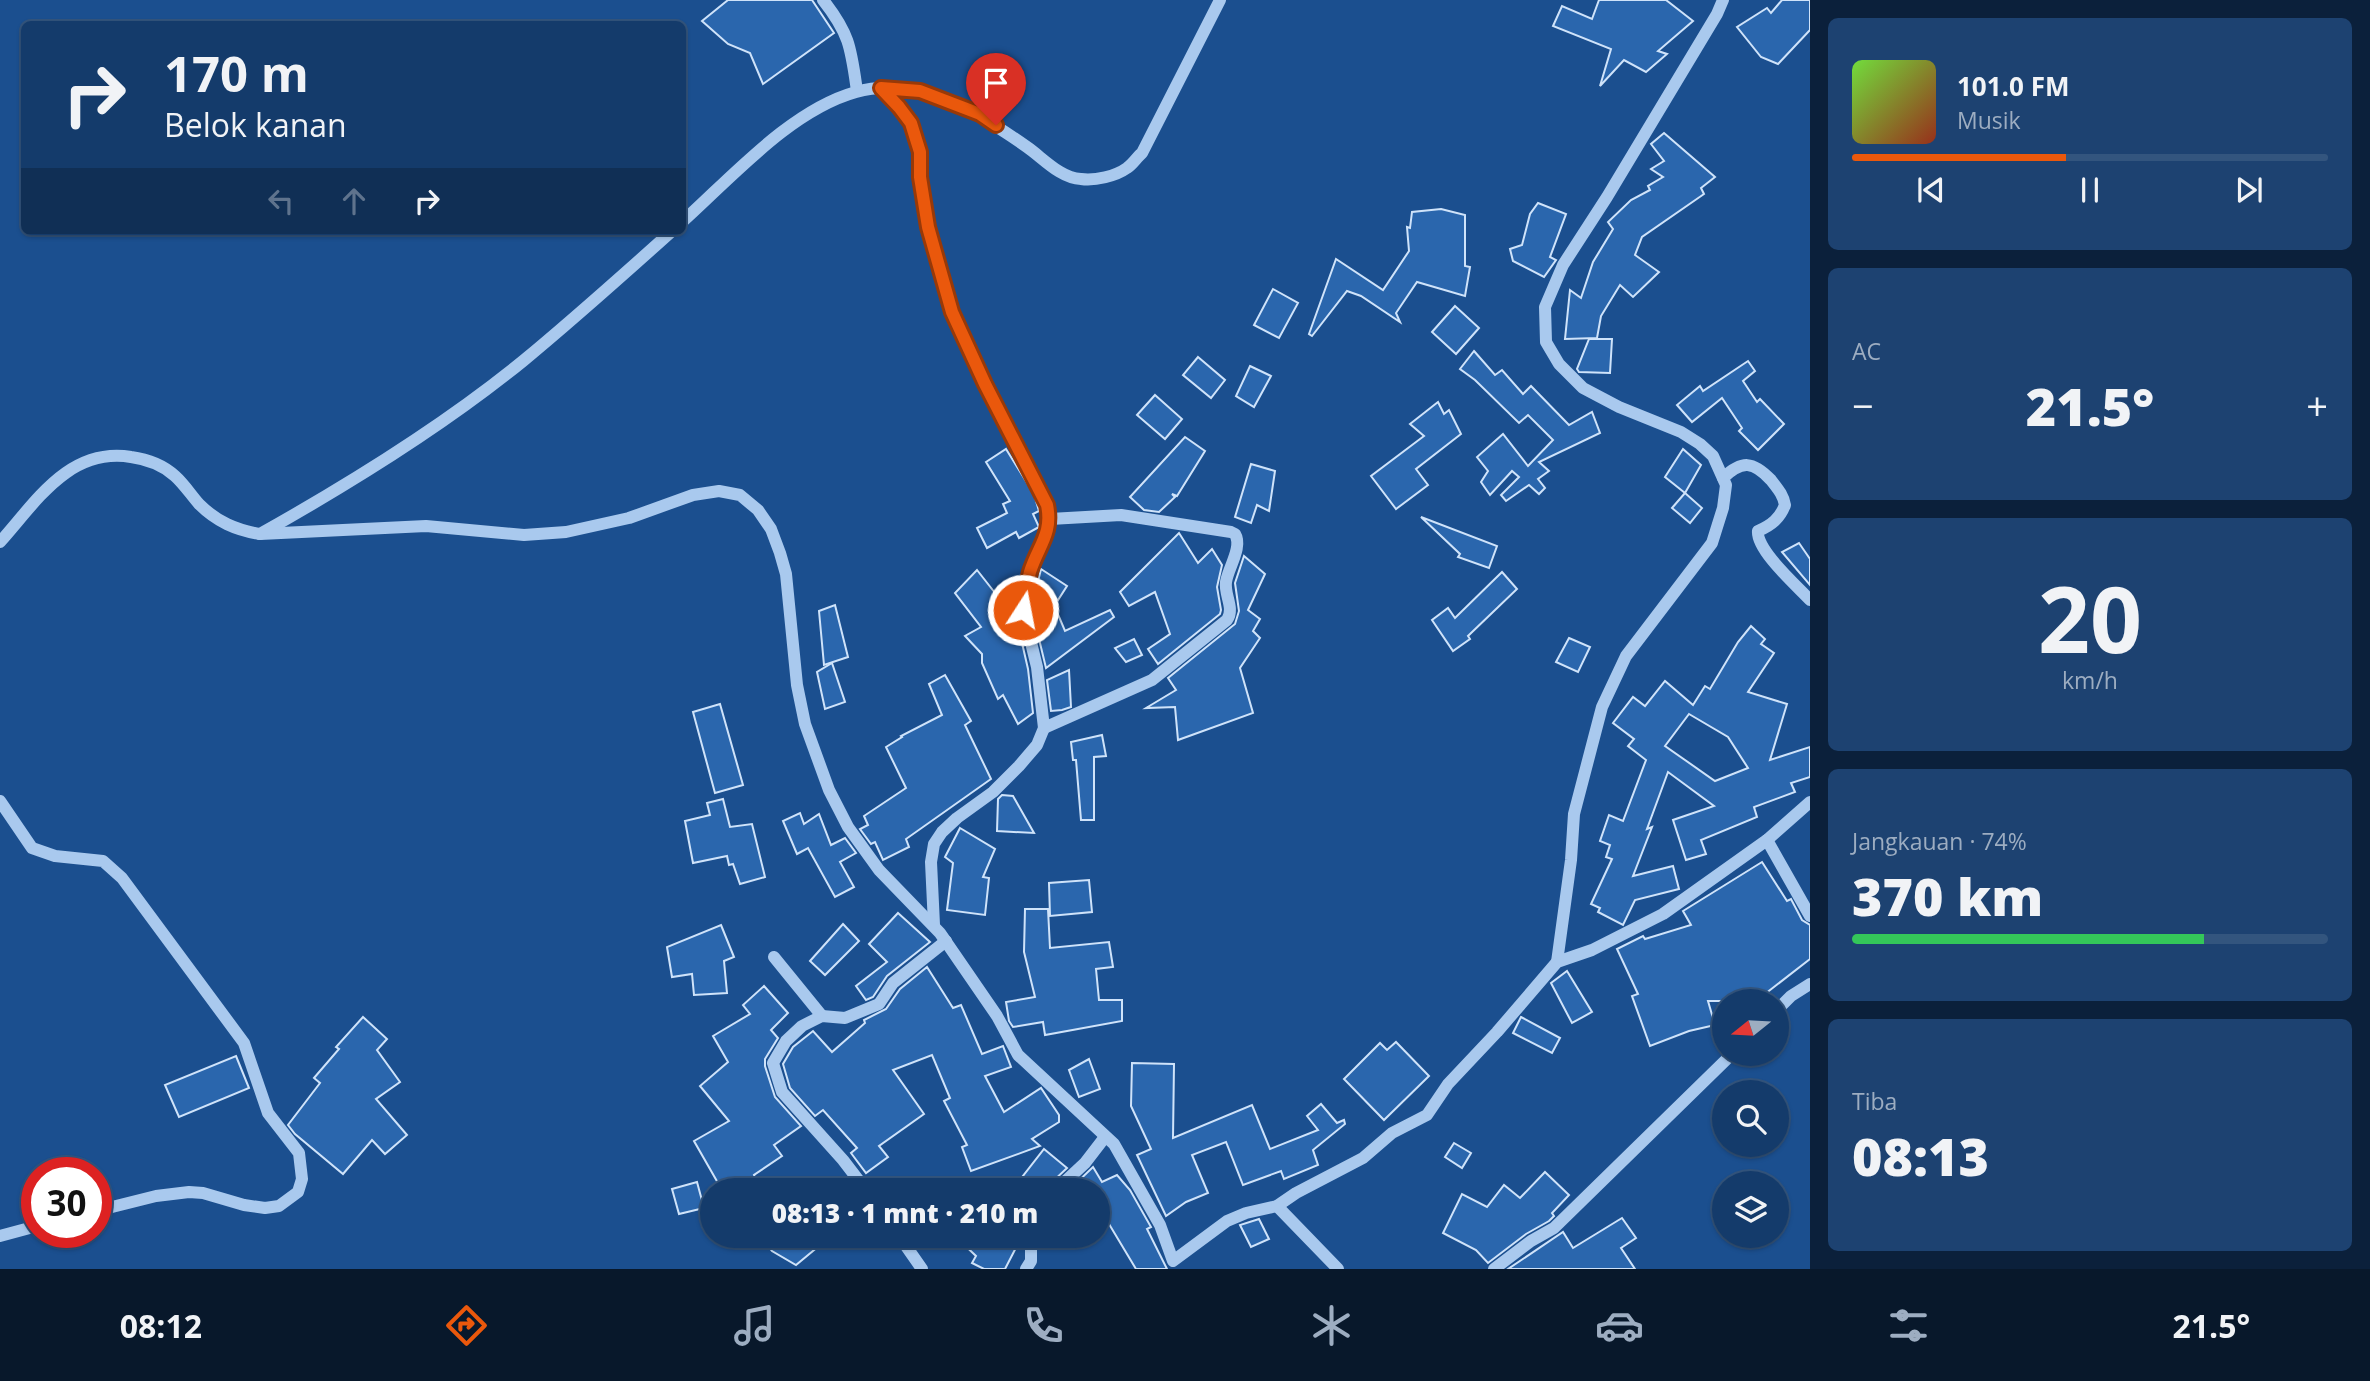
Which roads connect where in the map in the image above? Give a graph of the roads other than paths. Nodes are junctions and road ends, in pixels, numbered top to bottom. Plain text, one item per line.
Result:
1 (822, 0) edge
2 (1220, 0) edge
3 (1723, 0) edge
4 (881, 88) junction
5 (857, 91) junction
6 (686, 218) edge
7 (667, 235) edge
8 (1723, 478) junction
9 (1050, 519) junction
10 (260, 534) junction
11 (0, 542) edge
12 (1810, 600) edge
13 (1044, 728) junction
14 (0, 801) edge
15 (1810, 802) edge
16 (1767, 840) junction
17 (1810, 916) edge
18 (934, 925) junction
19 (946, 941) junction
20 (774, 957) dead end
21 (1557, 962) junction
22 (1810, 984) edge
23 (1789, 998) edge
24 (822, 1016) junction
25 (1720, 1066) edge
26 (1105, 1137) junction
27 (857, 1178) edge
28 (1069, 1178) edge
29 (1277, 1206) junction
30 (112, 1207) edge
31 (21, 1230) edge
32 (0, 1236) edge
33 (907, 1248) edge
34 (1031, 1248) edge
35 (1173, 1265) edge
36 (922, 1269) edge
37 (1026, 1269) edge
38 (1338, 1269) edge
39 (1494, 1269) edge

1 - 5 street
2 - 4 street
3 - 8 street
4 - 5 street
4 - 9 street
5 - 6 street
7 - 10 street
8 - 12 street
8 - 21 street
9 - 13 street
9 - 13 street
10 - 11 street
10 - 18 street
13 - 18 street
14 - 30 street
15 - 16 street
16 - 17 street
16 - 21 street
18 - 19 street
19 - 24 street
19 - 26 street
20 - 24 street
21 - 29 street
22 - 23 street
24 - 27 street
25 - 39 street
26 - 28 street
26 - 35 street
29 - 35 street
29 - 38 street
31 - 32 street
33 - 36 street
34 - 37 street

